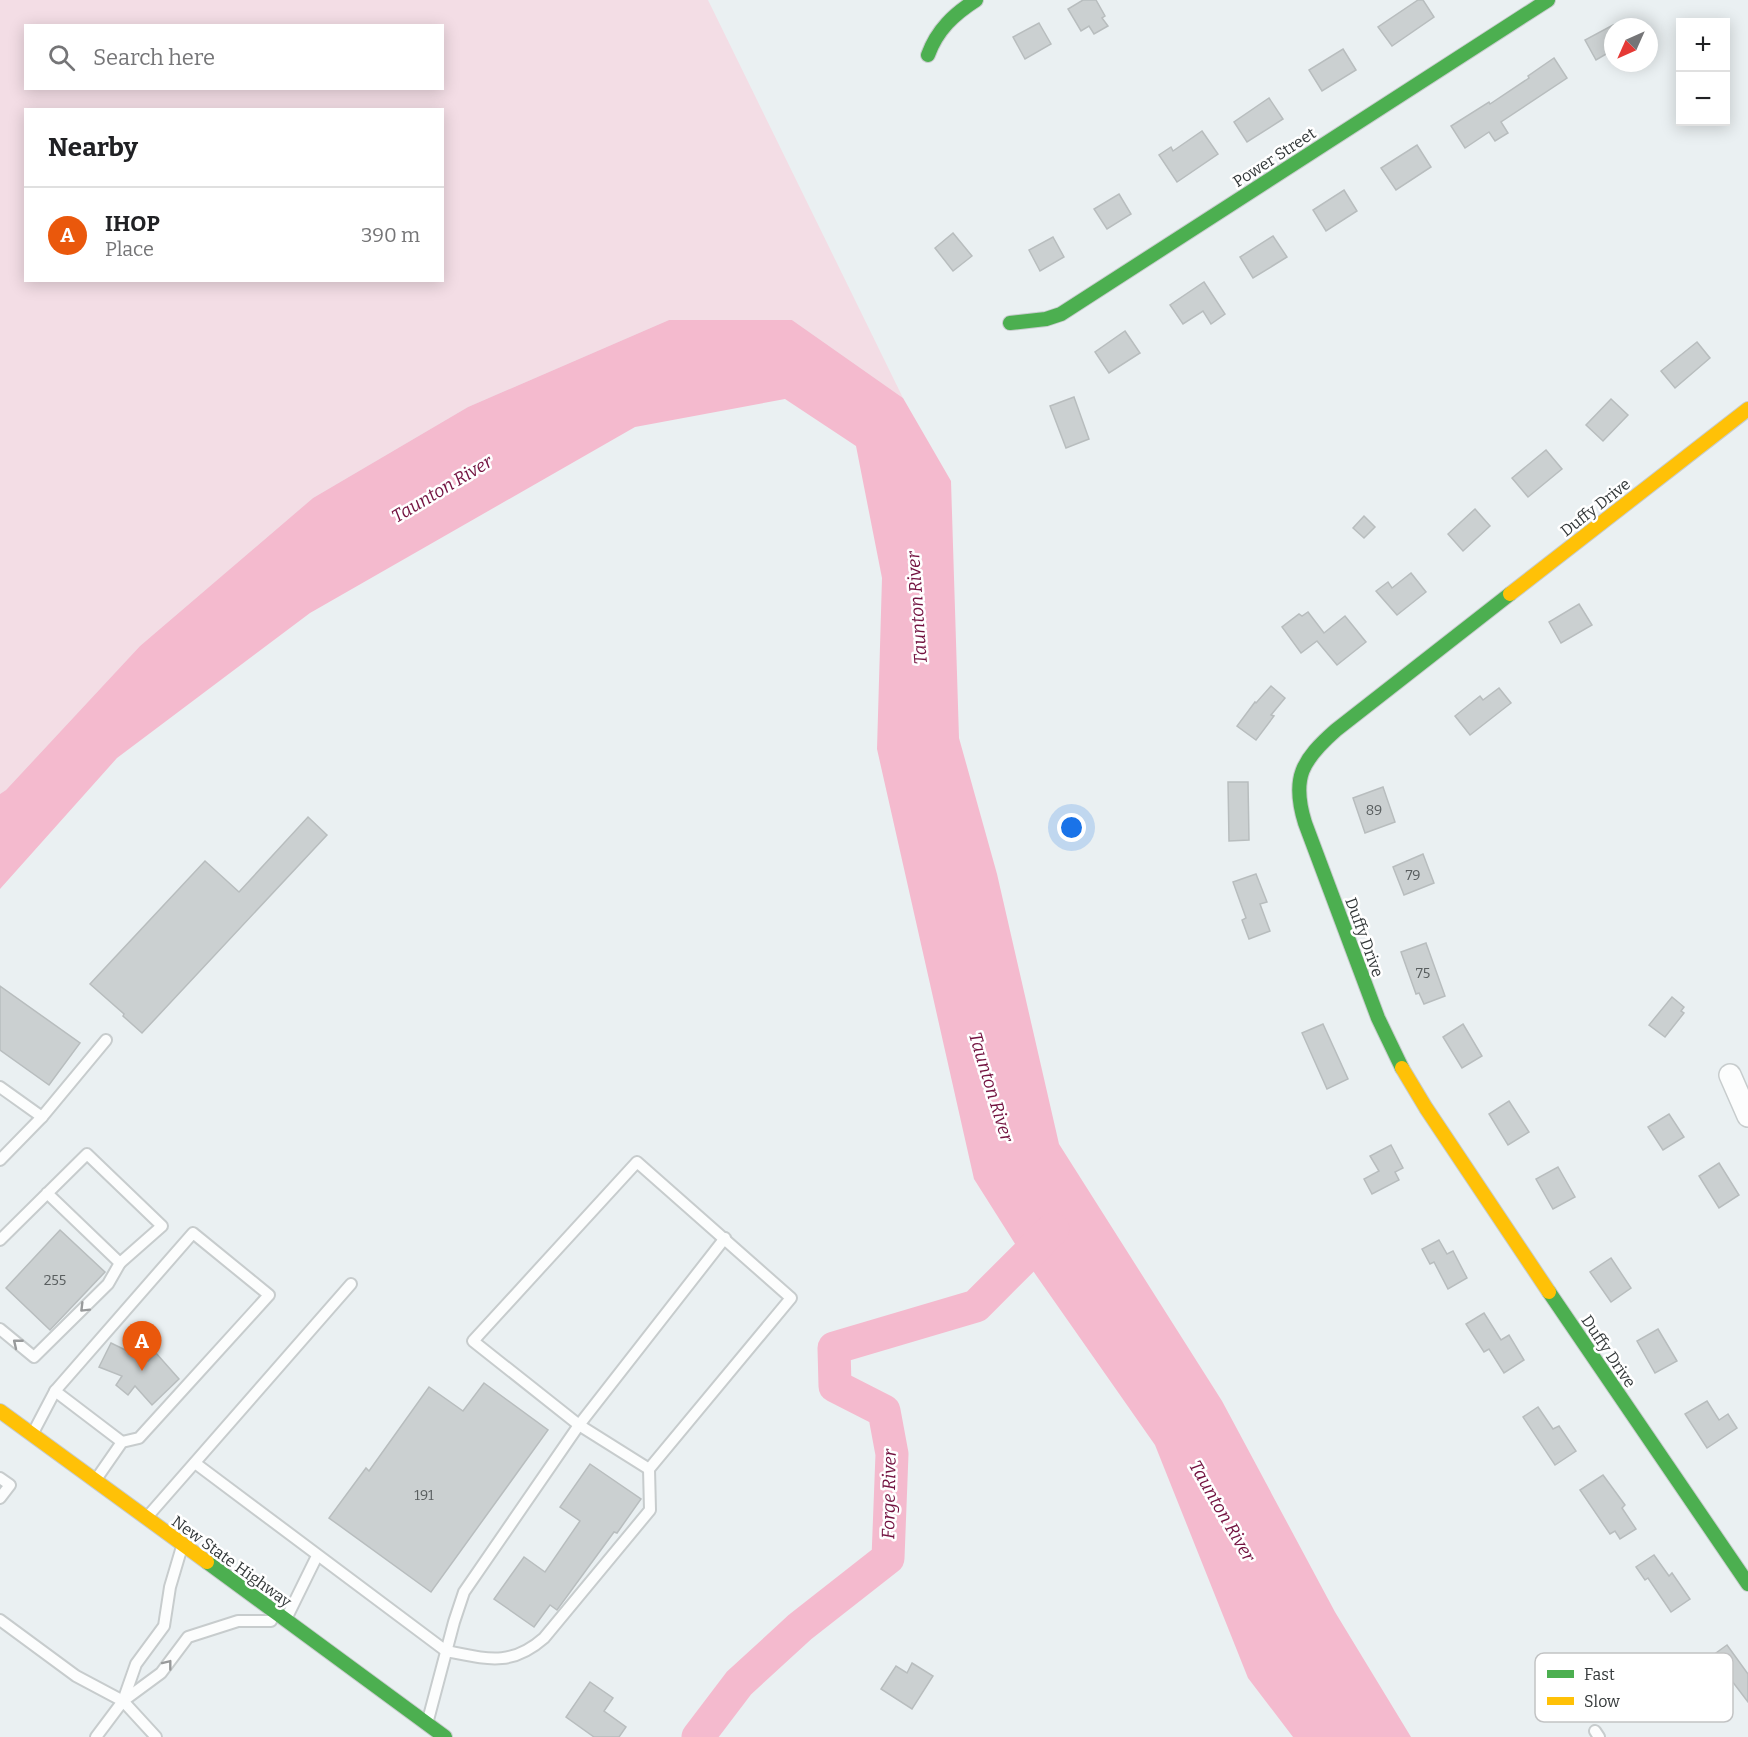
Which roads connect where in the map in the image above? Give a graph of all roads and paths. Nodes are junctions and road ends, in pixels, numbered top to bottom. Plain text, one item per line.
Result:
1 (976, 0) edge
2 (1548, 0) edge
3 (928, 56) dead end
4 (1010, 323) dead end
5 (1748, 409) edge
6 (106, 1041) dead end
7 (1730, 1075) dead end
8 (0, 1087) edge
9 (1748, 1116) edge
10 (42, 1117) junction
11 (0, 1160) edge
12 (47, 1193) junction
13 (725, 1238) junction
14 (0, 1240) edge
15 (120, 1263) junction
16 (351, 1284) dead end
17 (0, 1329) edge
18 (56, 1391) junction
19 (0, 1411) edge
20 (579, 1425) junction
21 (32, 1434) junction
22 (122, 1442) junction
23 (195, 1463) junction
24 (649, 1469) junction
25 (0, 1478) edge
26 (95, 1481) junction
27 (0, 1498) edge
28 (146, 1518) junction
29 (183, 1545) junction
30 (317, 1556) junction
31 (1748, 1584) edge
32 (0, 1620) edge
33 (286, 1620) junction
34 (446, 1651) junction
35 (123, 1701) junction
36 (427, 1724) junction
37 (96, 1737) edge
38 (156, 1737) edge
39 (445, 1737) edge

1 - 3 main road
2 - 4 main road, Power Street
5 - 31 main road, Duffy Drive
6 - 10 lane
7 - 9 street
8 - 10 lane
10 - 11 lane
12 - 14 lane
12 - 15 lane
12 - 15 lane
13 - 20 lane
13 - 20 lane
13 - 24 lane
15 -> 17 lane
16 - 23 lane
18 - 21 lane
18 - 22 lane
18 - 22 lane
19 - 21 main road, New State Highway
20 - 24 lane
20 - 34 lane
21 - 26 main road, New State Highway
22 - 26 lane
23 - 28 lane
23 - 30 lane
24 - 34 lane
25 - 27 lane
26 - 28 main road, New State Highway
28 - 29 main road, New State Highway
29 - 33 main road, New State Highway
29 - 35 lane
30 - 33 lane
30 - 34 lane
32 - 35 lane
35 -> 33 lane
33 - 36 main road, New State Highway
34 - 36 lane
35 - 37 lane
35 - 38 lane
36 - 39 main road, New State Highway

